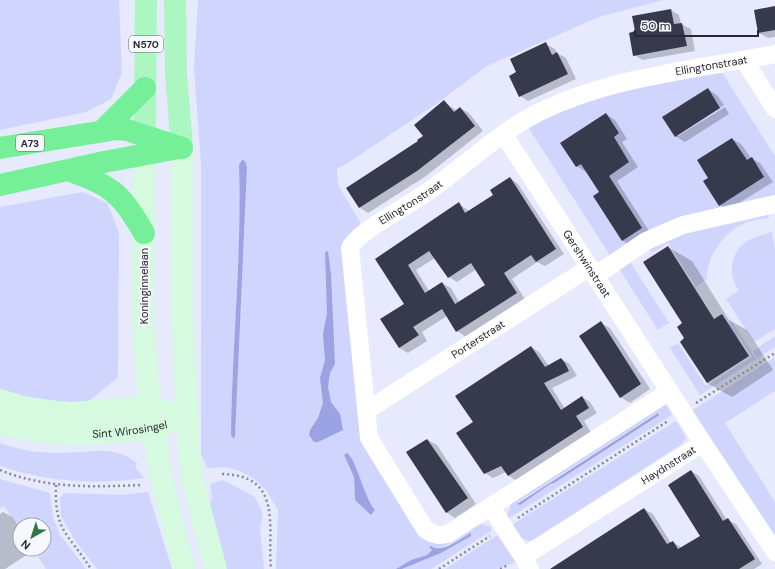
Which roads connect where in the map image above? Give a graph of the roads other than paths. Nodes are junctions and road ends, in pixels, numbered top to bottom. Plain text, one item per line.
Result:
1 (146, 0) edge
2 (175, 0) edge
3 (775, 54) edge
4 (744, 60) junction
5 (145, 88) junction
6 (775, 110) edge
7 (103, 130) junction
8 (504, 135) junction
9 (145, 145) junction
10 (0, 148) edge
11 (182, 148) junction
12 (68, 170) junction
13 (0, 184) edge
14 (775, 204) edge
15 (144, 233) junction
16 (592, 271) junction
17 (670, 391) junction
18 (0, 400) edge
19 (150, 406) junction
20 (366, 411) junction
21 (188, 419) junction
22 (0, 423) edge
23 (153, 427) junction
24 (703, 443) junction
25 (491, 507) junction
26 (775, 552) edge
27 (526, 563) edge
28 (184, 569) edge
29 (216, 569) edge

1 - 5 main road, Koninginnelaan / N570
2 - 11 main road, N570
3 - 4 street, Ellingtonstraat
4 - 6 street
4 - 8 street, Ellingtonstraat
5 - 7 highway
5 - 9 main road, Koninginnelaan / N570
7 - 9 highway, A73
7 - 10 highway, A73
8 - 16 street, Gershwinstraat
8 - 20 street, Ellingtonstraat
9 - 11 highway, A73
9 - 12 highway
9 - 15 main road, Koninginnelaan / N570
11 - 21 main road, N570
12 - 13 highway
12 - 15 highway
14 - 16 street, Porterstraat
15 - 19 main road, Koninginnelaan / N570
16 - 17 street, Gershwinstraat
16 - 20 street, Porterstraat
17 - 24 street, Gershwinstraat
17 - 25 street
18 - 19 main road, Sint Wirosingel
19 - 21 main road, Sint Wirosingel
19 - 23 main road, Koninginnelaan
20 - 25 street, Ellingtonstraat
21 - 23 main road, Sint Wirosingel
21 - 29 main road
22 - 23 main road, Sint Wirosingel
23 - 28 main road, Koninginnelaan
24 - 26 street, Haydnstraat
24 - 27 street, Haydnstraat
25 - 27 street, Haydnstraat

